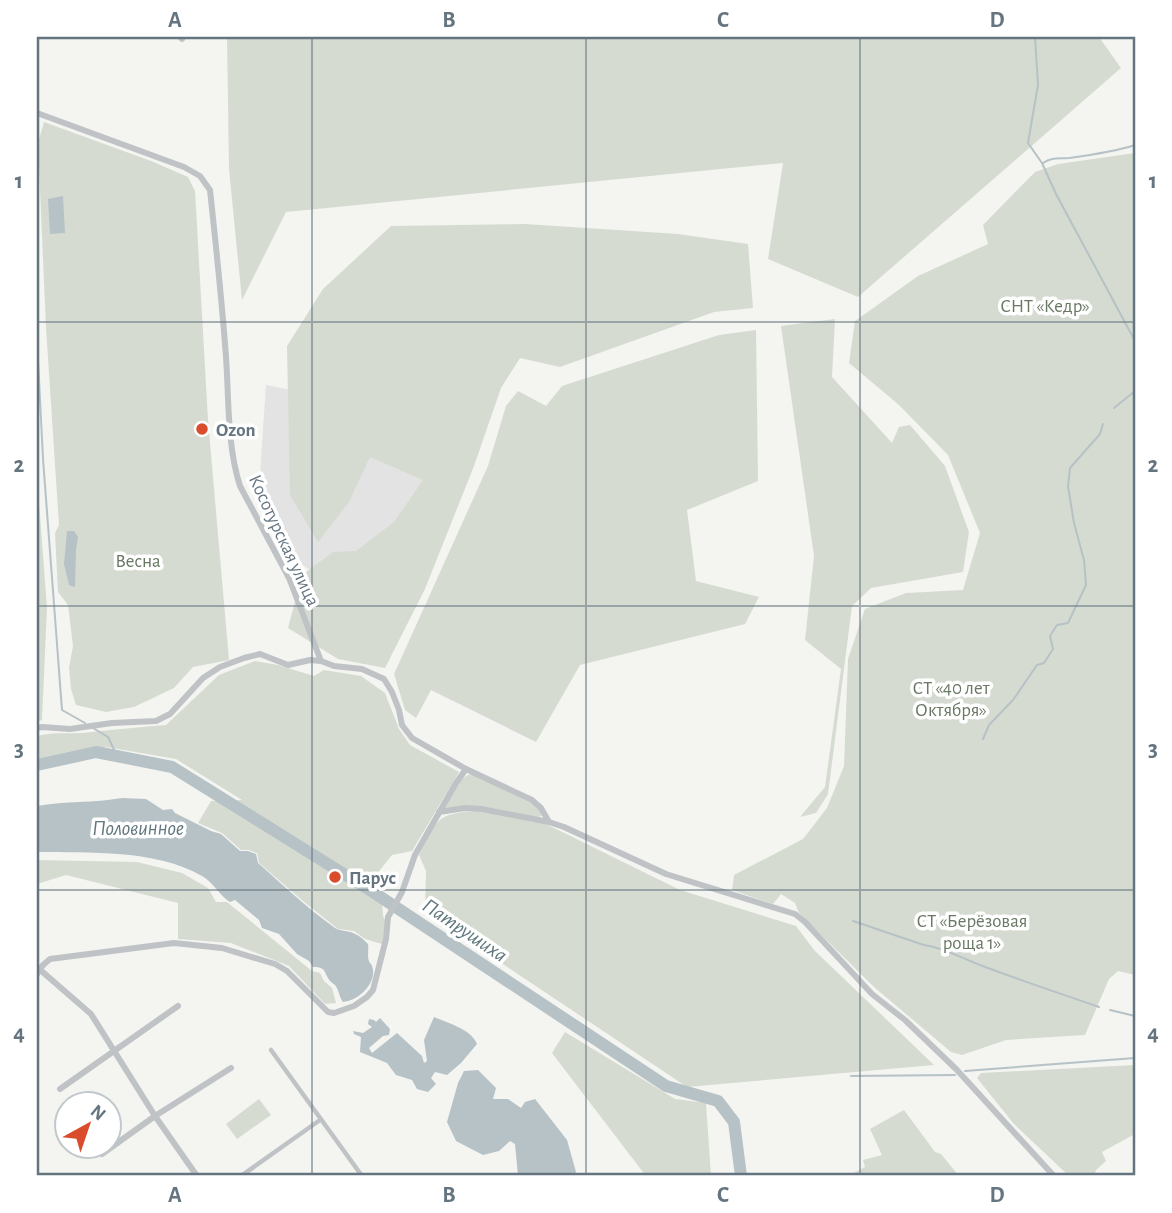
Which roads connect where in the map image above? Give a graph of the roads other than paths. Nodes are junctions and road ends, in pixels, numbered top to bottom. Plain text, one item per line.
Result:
1 (37, 113) edge
2 (321, 661) junction
3 (37, 728) edge
4 (466, 769) junction
5 (439, 812) junction
6 (549, 821) junction
7 (38, 970) edge
8 (178, 1006) dead end
9 (115, 1050) junction
10 (271, 1050) dead end
11 (231, 1068) dead end
12 (60, 1089) dead end
13 (155, 1116) junction
14 (320, 1119) junction
15 (122, 1140) edge
16 (197, 1176) edge
17 (241, 1176) edge
18 (362, 1176) edge
19 (1054, 1176) edge

1 - 2 street, Косотурская улица
2 - 3 street
2 - 4 street
4 - 5 street
4 - 6 street
5 - 6 street
5 - 7 street
6 - 19 street
7 - 9 street
8 - 9 street
9 - 12 street
9 - 13 street
10 - 14 street
11 - 13 street
13 - 15 street
13 - 16 street
14 - 17 street
14 - 18 street

